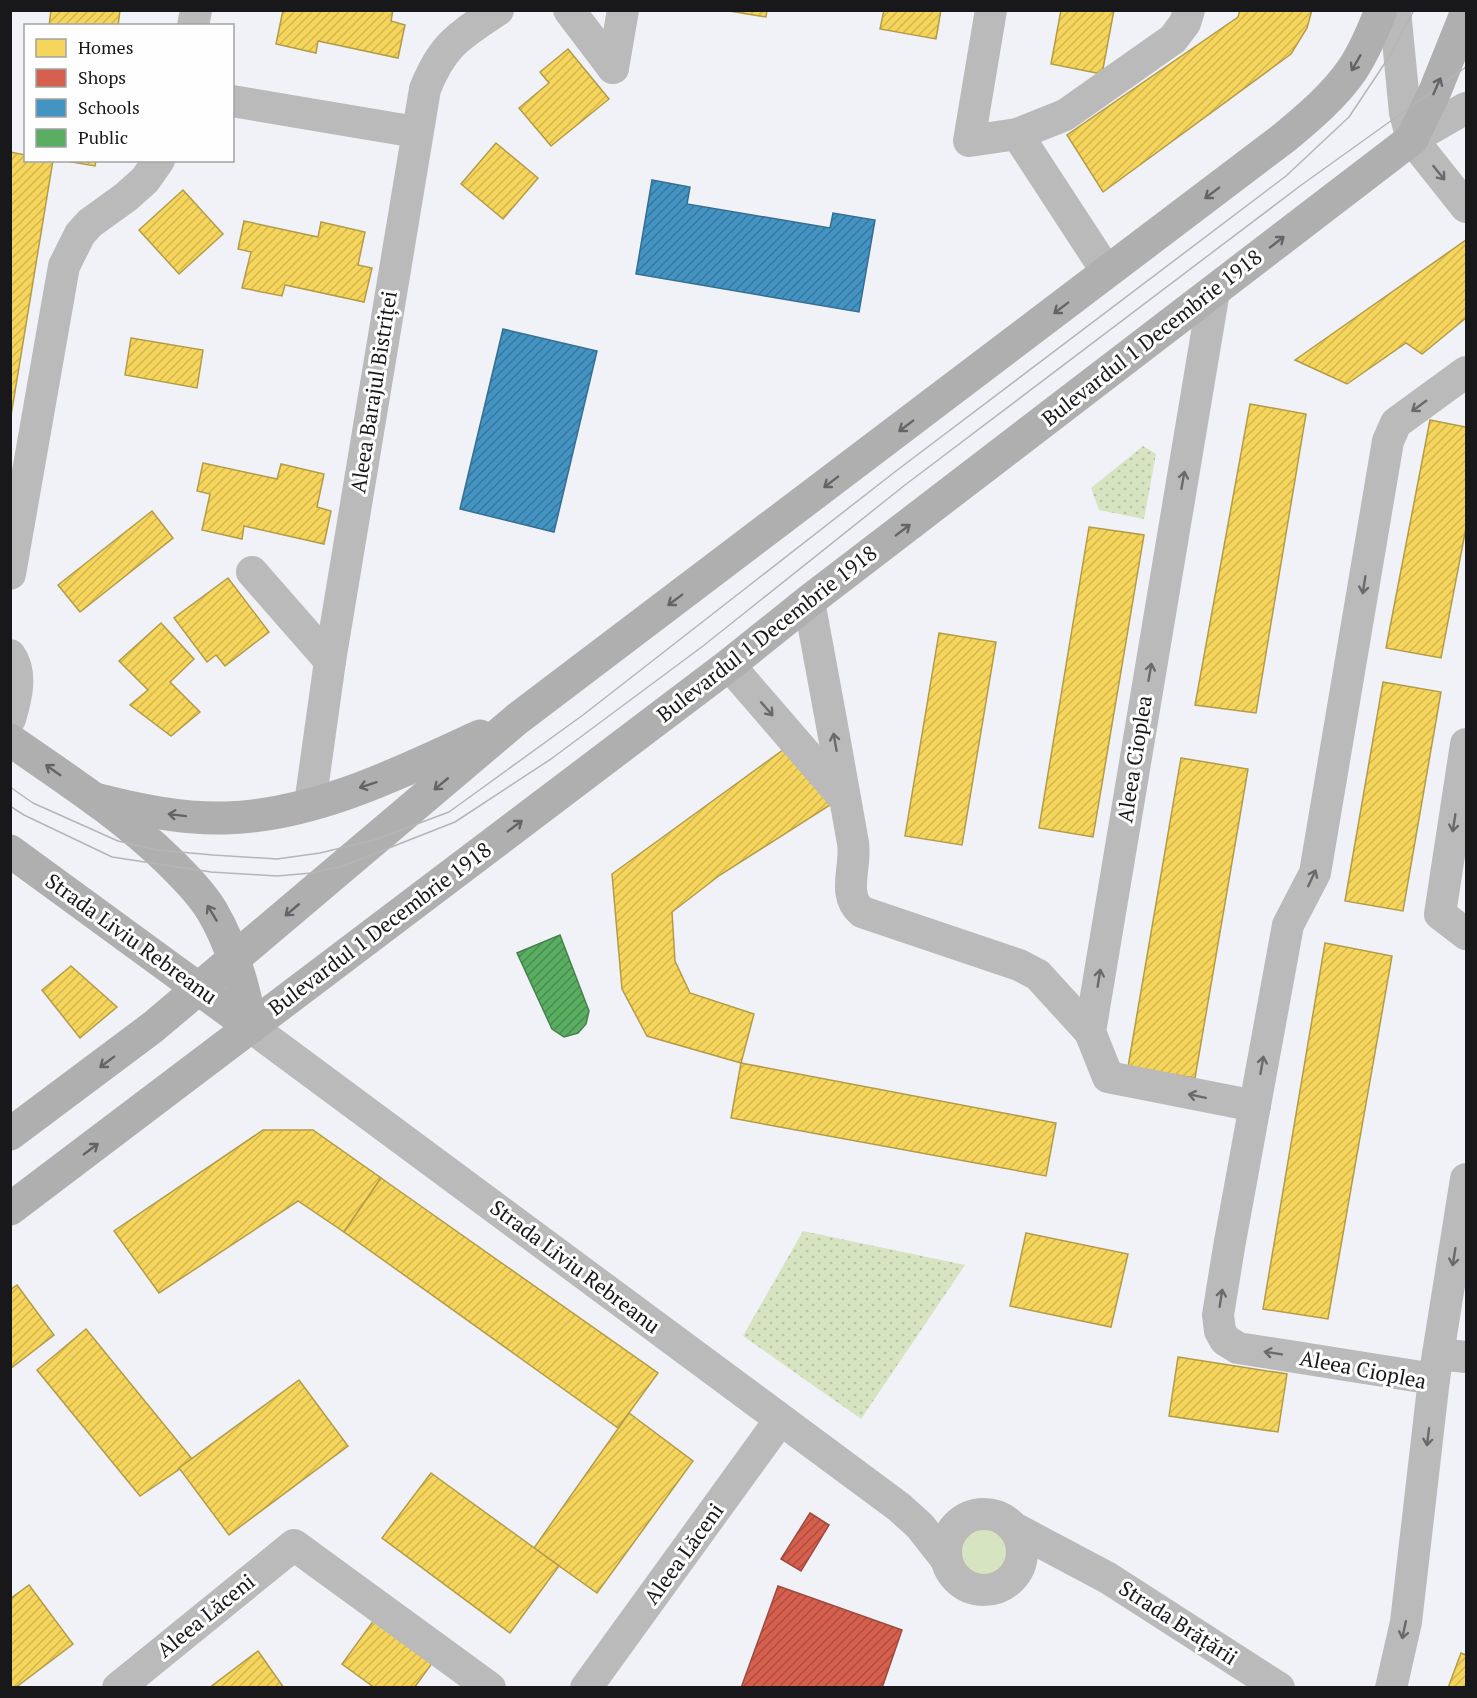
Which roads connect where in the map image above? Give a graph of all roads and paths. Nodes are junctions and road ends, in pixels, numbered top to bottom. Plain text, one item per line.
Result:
1 (498, 10) edge
2 (569, 10) edge
3 (623, 10) edge
4 (991, 10) edge
5 (1190, 10) edge
6 (1382, 10) edge
7 (1395, 10) edge
8 (1467, 14) edge
9 (234, 101) edge
10 (1467, 108) edge
11 (416, 132) junction
12 (1017, 134) junction
13 (1412, 139) junction
14 (158, 162) edge
15 (1467, 207) edge
16 (1107, 272) junction
17 (1214, 291) junction
18 (1467, 372) edge
19 (252, 572) dead end
20 (10, 574) edge
21 (809, 601) junction
22 (10, 655) edge
23 (330, 661) junction
24 (729, 665) junction
25 (10, 719) edge
26 (517, 719) junction
27 (10, 740) edge
28 (1467, 744) edge
29 (95, 799) junction
30 (845, 800) junction
31 (310, 804) junction
32 (10, 851) edge
33 (1467, 934) edge
34 (235, 958) junction
35 (199, 989) junction
36 (251, 1027) junction
37 (1090, 1032) junction
38 (1255, 1106) junction
39 (10, 1134) edge
40 (1467, 1179) edge
41 (10, 1209) edge
42 (1446, 1363) edge
43 (780, 1420) junction
44 (899, 1507) junction
45 (963, 1519) junction
46 (1014, 1528) junction
47 (946, 1559) junction
48 (1014, 1576) junction
49 (1108, 1578) junction
50 (118, 1688) edge
51 (490, 1688) edge
52 (586, 1688) edge
53 (1278, 1688) edge
54 (1391, 1688) edge

1 - 11 street, Aleea Barajul Bistriței
2 - 3 street
4 - 12 street
5 - 12 street
6 -> 16 main road
7 - 13 street
13 -> 8 main road, Bulevardul 1 Decembrie 1918
9 - 11 street
10 - 13 street
11 - 23 street, Aleea Barajul Bistriței
12 - 16 street
13 -> 15 street
17 -> 13 main road, Bulevardul 1 Decembrie 1918
14 - 20 street
16 -> 26 main road
21 -> 17 main road, Bulevardul 1 Decembrie 1918
37 -> 17 street, Aleea Cioplea
18 - 38 street, Aleea Cioplea
19 - 23 street
21 - 24 main road, Bulevardul 1 Decembrie 1918
30 -> 21 street
22 - 25 street
23 - 31 street, Aleea Barajul Bistriței
24 -> 30 street
36 -> 24 main road, Bulevardul 1 Decembrie 1918
26 -> 31 main road, Strada Liviu Rebreanu
26 -> 34 main road
29 -> 27 main road, Strada Liviu Rebreanu
28 -> 33 street
31 -> 29 main road, Strada Liviu Rebreanu
34 -> 29 main road, Strada Liviu Rebreanu
30 - 37 street
32 - 35 main road, Strada Liviu Rebreanu
34 - 35 main road
34 - 36 main road, Strada Liviu Rebreanu
35 - 36 main road, Strada Liviu Rebreanu
35 -> 39 main road
41 -> 36 main road, Bulevardul 1 Decembrie 1918
36 - 43 street, Strada Liviu Rebreanu
38 -> 37 street
42 -> 38 street, Aleea Cioplea
40 -> 42 street
42 -> 54 street, Aleea Cioplea
43 - 44 street, Strada Liviu Rebreanu
43 - 52 street, Aleea Lăceni
44 - 45 street, Strada Liviu Rebreanu
44 - 47 street, Strada Liviu Rebreanu
45 - 46 street
45 - 47 street
46 - 48 street
46 - 49 street, Strada Brățării
47 - 48 street
48 - 49 street, Strada Brățării
49 - 53 street, Strada Brățării
50 - 51 street, Aleea Lăceni

